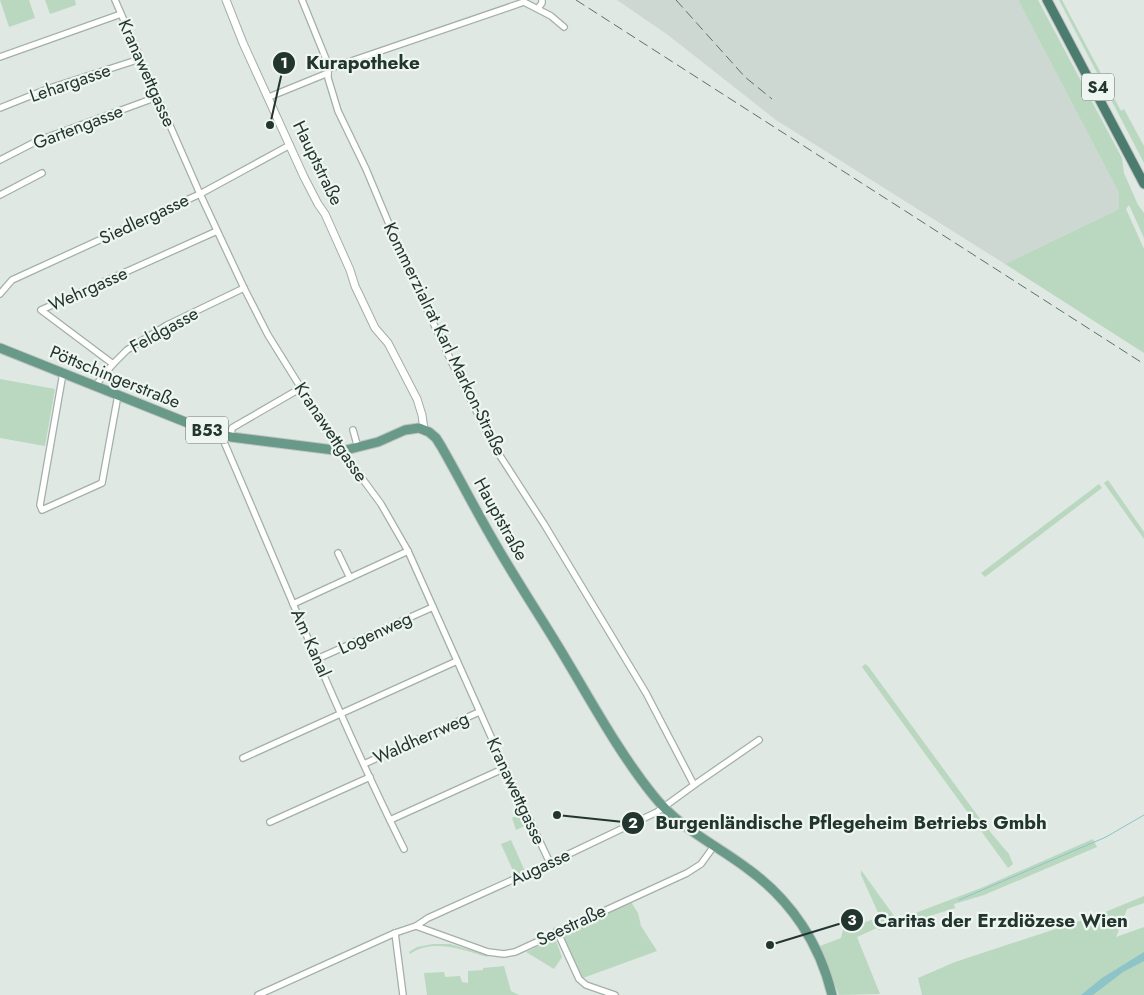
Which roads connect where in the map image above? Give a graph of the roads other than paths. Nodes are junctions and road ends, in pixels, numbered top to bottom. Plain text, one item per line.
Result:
1 (115, 0) edge
2 (226, 0) edge
3 (302, 0) edge
4 (542, 0) edge
5 (1047, 0) edge
6 (1053, 0) edge
7 (525, 1) edge
8 (538, 8) junction
9 (121, 14) junction
10 (564, 27) dead end
11 (0, 57) edge
12 (140, 59) junction
13 (328, 71) junction
14 (157, 97) junction
15 (268, 97) junction
16 (0, 108) edge
17 (290, 145) junction
18 (0, 160) edge
19 (42, 173) dead end
20 (1144, 174) edge
21 (1144, 184) edge
22 (200, 194) junction
23 (0, 195) edge
24 (217, 231) junction
25 (244, 288) junction
26 (0, 294) edge
27 (0, 348) edge
28 (112, 364) junction
29 (63, 373) junction
30 (95, 386) junction
31 (301, 388) junction
32 (118, 396) junction
33 (424, 429) junction
34 (353, 430) dead end
35 (221, 435) junction
36 (231, 437) junction
37 (358, 448) junction
38 (342, 451) junction
39 (408, 551) junction
40 (338, 553) dead end
41 (350, 578) junction
42 (293, 604) junction
43 (433, 607) junction
44 (317, 659) junction
45 (457, 661) junction
46 (479, 712) junction
47 (342, 714) junction
48 (759, 740) dead end
49 (243, 758) dead end
50 (364, 764) junction
51 (505, 768) junction
52 (370, 777) junction
53 (694, 785) junction
54 (663, 808) junction
55 (390, 820) junction
56 (270, 822) dead end
57 (714, 846) junction
58 (404, 849) dead end
59 (550, 863) junction
60 (416, 926) junction
61 (557, 931) junction
62 (395, 933) junction
63 (258, 995) edge
64 (403, 995) edge
65 (615, 995) edge
66 (832, 995) edge

1 - 9 street, Kranawettgasse
2 - 15 street, Hauptstraße
3 - 13 street, Kommerzialrat Karl Markon-Straße
4 - 8 street
5 - 21 highway, S4
6 - 20 highway, S4
7 - 8 street
7 - 13 street
8 - 10 street
9 - 11 street
9 - 12 street, Kranawettgasse
12 - 14 street, Kranawettgasse
12 - 16 street, Lehargasse
13 - 15 street
13 - 53 street, Kommerzialrat Karl Markon-Straße
14 - 18 street, Gartengasse
14 - 22 street, Kranawettgasse
15 - 17 street, Hauptstraße
17 - 22 street, Siedlergasse
17 - 33 street, Hauptstraße
19 - 23 street
22 - 24 street, Kranawettgasse
22 - 26 street, Siedlergasse
24 - 25 street, Kranawettgasse
24 - 28 street, Wehrgasse
25 - 28 street, Feldgasse
25 - 31 street, Kranawettgasse
27 - 29 main road, Pöttschingerstraße / B53
28 - 30 street, Feldgasse
29 - 30 main road, Pöttschingerstraße / B53
29 - 32 street
30 - 32 main road, Pöttschingerstraße / B53
31 - 36 street
31 - 38 street, Kranawettgasse
32 - 35 main road, Pöttschingerstraße / B53
33 - 37 main road, Pöttschingerstraße / B53
33 - 54 main road, Hauptstraße
34 - 37 street
35 - 36 main road, Pöttschingerstraße / B53
35 - 42 street, Am Kanal
36 - 38 main road, Pöttschingerstraße / B53
37 - 38 main road, Pöttschingerstraße / B53
38 - 39 street, Kranawettgasse
39 - 41 street
39 - 43 street, Kranawettgasse
40 - 41 street
41 - 42 street
42 - 44 street, Am Kanal
43 - 44 street, Logenweg
43 - 45 street, Kranawettgasse
44 - 47 street, Am Kanal
45 - 46 street, Kranawettgasse
45 - 47 street
46 - 50 street, Waldherrweg
46 - 51 street, Kranawettgasse
47 - 49 street
47 - 50 street, Am Kanal
48 - 53 street
50 - 52 street, Am Kanal
51 - 55 street
51 - 59 street, Kranawettgasse
52 - 55 street, Am Kanal
52 - 56 street
53 - 54 street
54 - 57 main road, Hauptstraße
54 - 59 street, Augasse
55 - 58 street, Am Kanal
57 - 61 street, Seestraße
57 - 66 main road, Hauptstraße
59 - 60 street, Augasse
60 - 61 street, Seestraße
60 - 62 street, Augasse
61 - 65 street
62 - 63 street, Augasse
62 - 64 street

